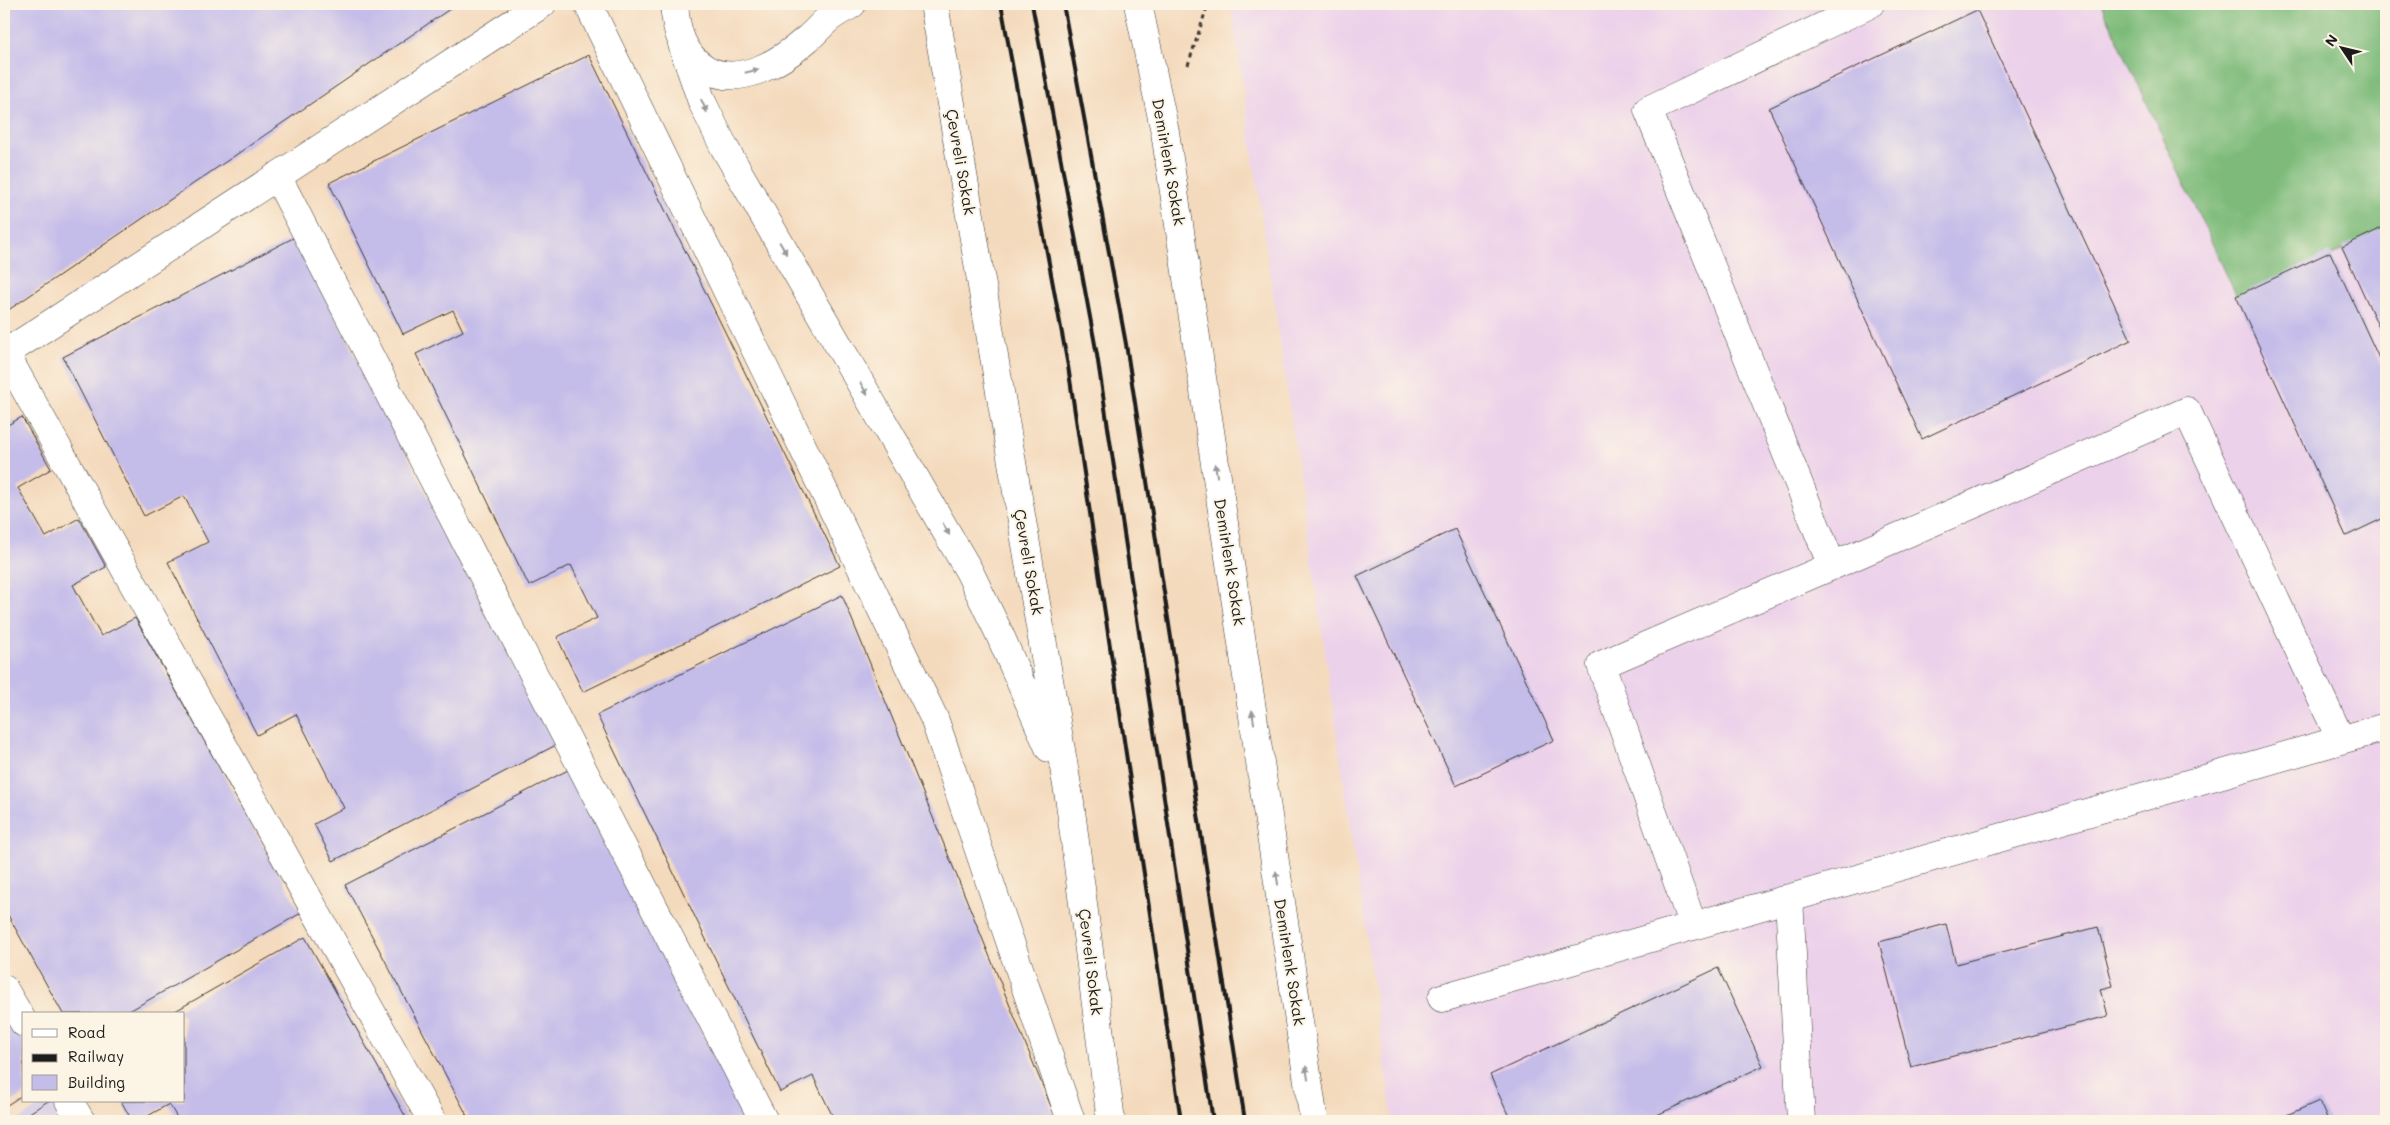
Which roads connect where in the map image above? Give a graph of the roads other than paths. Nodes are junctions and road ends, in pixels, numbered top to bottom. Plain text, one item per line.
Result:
1 (542, 4) edge
2 (588, 4) edge
3 (674, 4) edge
4 (852, 4) edge
5 (934, 4) edge
6 (1870, 4) edge
7 (1139, 5) edge
8 (682, 44) junction
9 (277, 176) junction
10 (5, 354) edge
11 (1832, 566) junction
12 (2386, 727) edge
13 (2341, 740) junction
14 (1070, 803) junction
15 (1789, 898) junction
16 (1693, 926) junction
17 (4, 989) edge
18 (1442, 998) dead end
19 (22, 1020) edge
20 (70, 1102) edge
21 (81, 1121) edge
22 (432, 1121) edge
23 (764, 1121) edge
24 (1071, 1121) edge
25 (1111, 1121) edge
26 (1314, 1121) edge
27 (1801, 1121) edge

1 - 9 street
2 - 24 street
3 - 8 street
8 -> 4 street
5 - 14 street, Çevreli Sokak
6 - 11 street
26 -> 7 street, Demirlenk Sokak
8 -> 14 street
9 - 10 street
9 - 23 street
10 - 22 street
11 - 13 street
11 - 16 street
12 - 13 street
13 - 15 street
14 - 25 street, Çevreli Sokak
15 - 16 street
15 - 27 street
16 - 18 street
17 - 19 street
20 - 21 street

